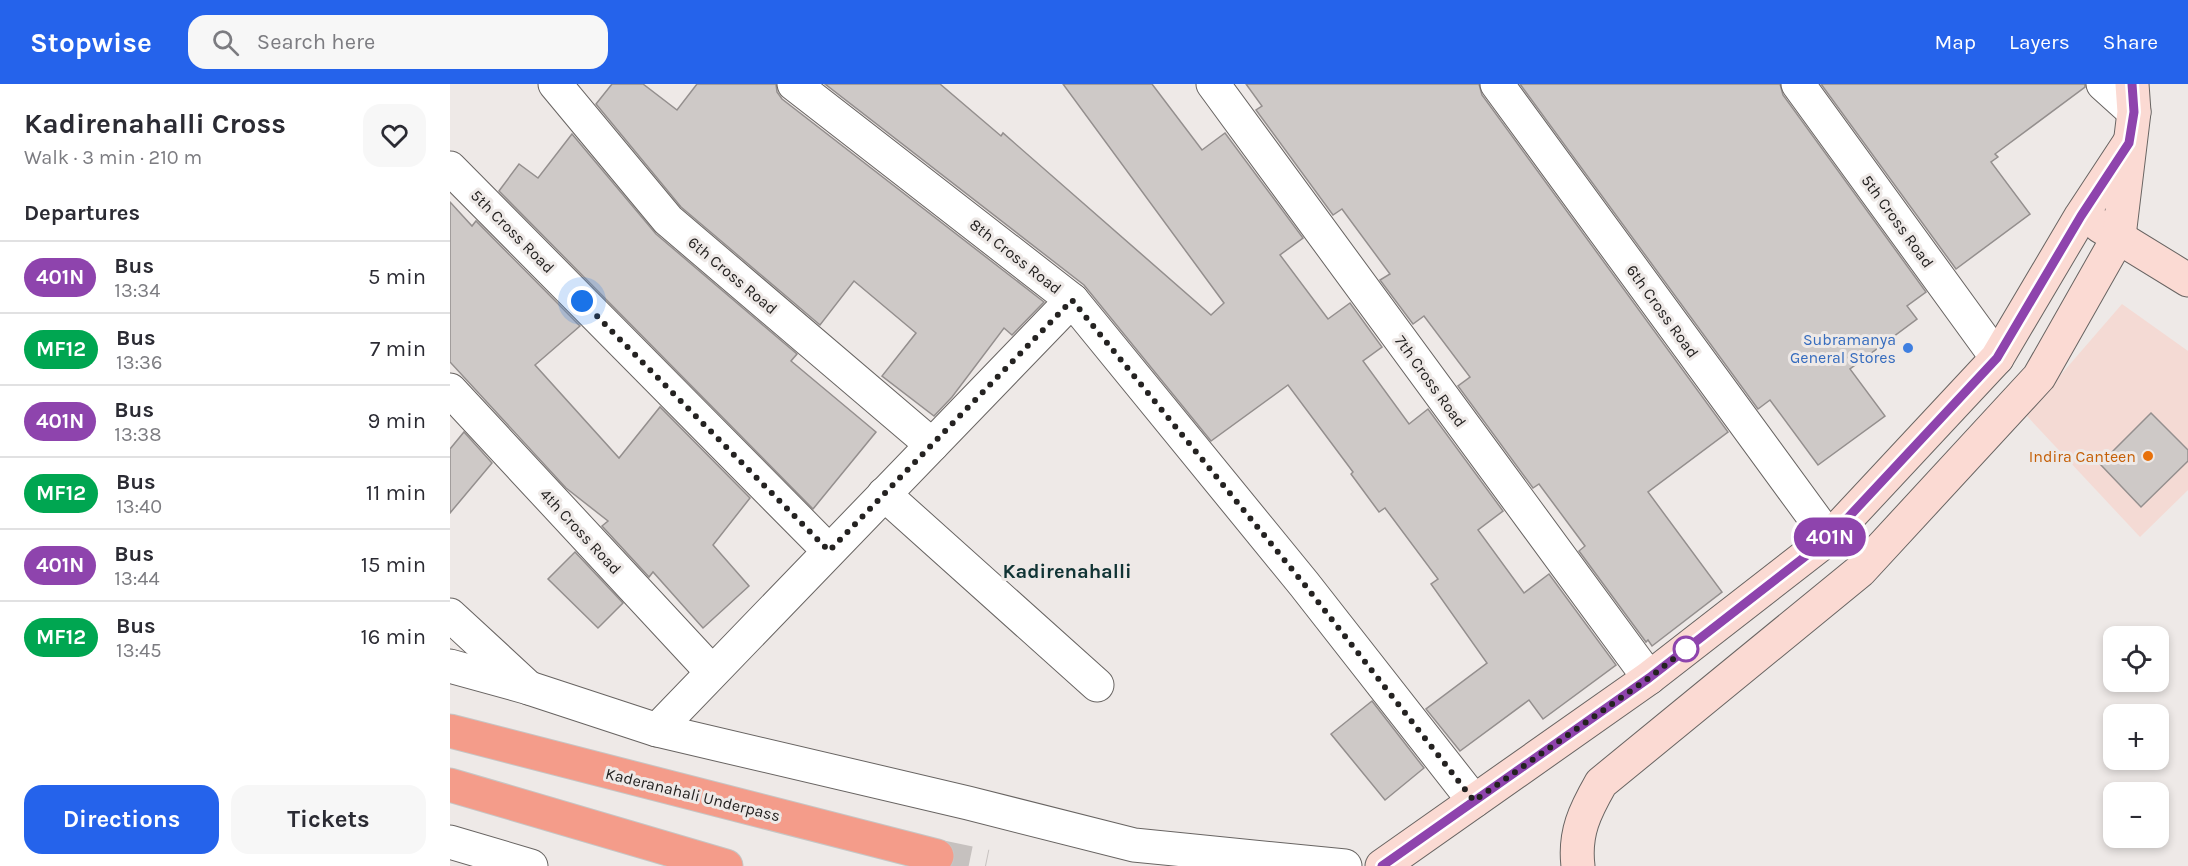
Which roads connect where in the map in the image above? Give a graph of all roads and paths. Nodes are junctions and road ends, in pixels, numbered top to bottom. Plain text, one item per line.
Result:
1 (555, 84) edge
2 (794, 84) edge
3 (1213, 84) edge
4 (1497, 84) edge
5 (1798, 84) edge
6 (2103, 84) edge
7 (2132, 113) edge
8 (450, 168) edge
9 (2081, 216) junction
10 (2119, 237) junction
11 (2188, 280) edge
12 (1072, 300) junction
13 (1997, 358) junction
14 (450, 390) edge
15 (932, 445) junction
16 (884, 494) junction
17 (1829, 538) junction
18 (829, 551) junction
19 (450, 615) edge
20 (450, 666) edge
21 (712, 672) junction
22 (1649, 678) junction
23 (1097, 685) dead end
24 (529, 688) junction
25 (657, 730) junction
26 (450, 731) edge
27 (450, 785) edge
28 (1474, 801) junction
29 (450, 842) edge
30 (937, 856) tunnel mouth
31 (531, 866) edge
32 (726, 866) edge
33 (1344, 866) edge
34 (1382, 866) edge
35 (1578, 866) edge

1 - 15 street, 6th Cross Road
2 - 12 street, 8th Cross Road
3 - 22 street, 7th Cross Road
4 - 17 street, 6th Cross Road
5 - 13 street, 5th Cross Road
6 - 7 street
7 - 9 main road
7 - 10 main road
8 - 18 street, 5th Cross Road
9 - 10 main road
9 - 13 main road
10 - 11 main road
10 - 35 main road
12 - 15 street
12 - 28 street, 8th Cross Road
13 - 17 main road
14 - 21 street, 4th Cross Road
15 - 16 street
16 - 18 street
16 - 23 street
17 - 22 main road
18 - 21 street
19 - 24 street
20 - 24 street
21 - 25 street
22 - 28 main road
24 - 25 street
25 - 33 street
26 - 30 highway, Kaderanahali Underpass
27 - 32 highway
28 - 34 main road
29 - 31 street

